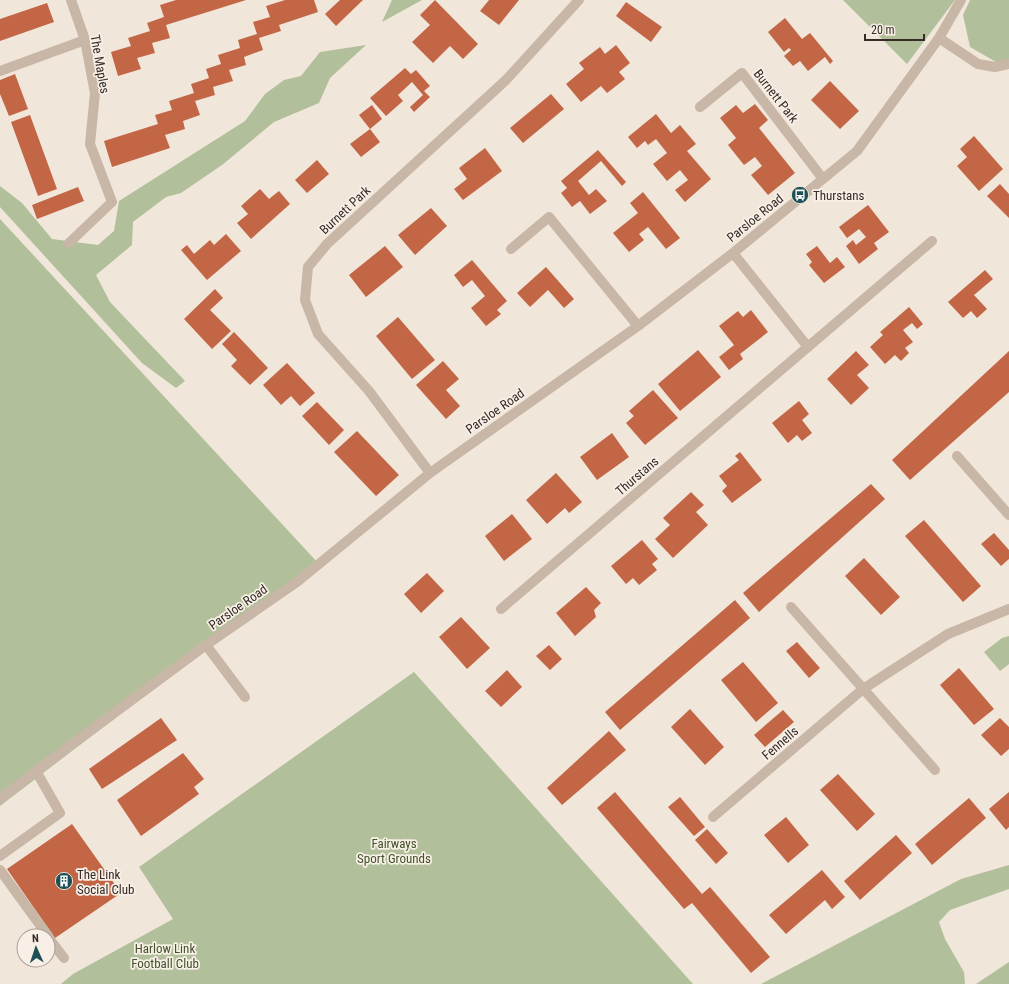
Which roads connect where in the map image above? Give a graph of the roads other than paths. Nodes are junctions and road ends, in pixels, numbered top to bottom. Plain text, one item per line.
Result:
1 (71, 0) edge
2 (579, 0) edge
3 (961, 0) edge
4 (939, 38) junction
5 (85, 40) junction
6 (1009, 64) edge
7 (0, 71) edge
8 (700, 107) dead end
9 (823, 179) junction
10 (932, 241) dead end
11 (69, 243) dead end
12 (511, 249) dead end
13 (733, 253) junction
14 (638, 326) junction
15 (808, 347) junction
16 (957, 456) dead end
17 (430, 473) junction
18 (1009, 515) edge
19 (791, 607) dead end
20 (501, 609) dead end
21 (1009, 609) edge
22 (206, 645) junction
23 (863, 689) junction
24 (245, 696) dead end
25 (935, 770) dead end
26 (36, 771) junction
27 (0, 799) edge
28 (713, 817) dead end
29 (0, 856) edge
30 (0, 870) edge
31 (42, 928) edge
32 (56, 947) edge
33 (64, 958) dead end

1 - 5 street, The Maples
2 - 17 street, Burnett Park
3 - 4 street, Parsloe Road
4 - 6 street
4 - 9 street, Parsloe Road
5 - 7 street
5 - 11 street, The Maples
8 - 9 street, Burnett Park
9 - 13 street, Parsloe Road
10 - 15 street, Thurstans
12 - 14 street
13 - 14 street, Parsloe Road
13 - 15 street
14 - 17 street, Parsloe Road
15 - 20 street, Thurstans
16 - 18 street
17 - 22 street, Parsloe Road
19 - 23 street
21 - 23 street, Fennells
22 - 24 street
22 - 26 street, Parsloe Road
23 - 25 street
23 - 28 street, Fennells
26 - 27 street, Parsloe Road
26 - 29 street
30 - 31 street
32 - 33 street

